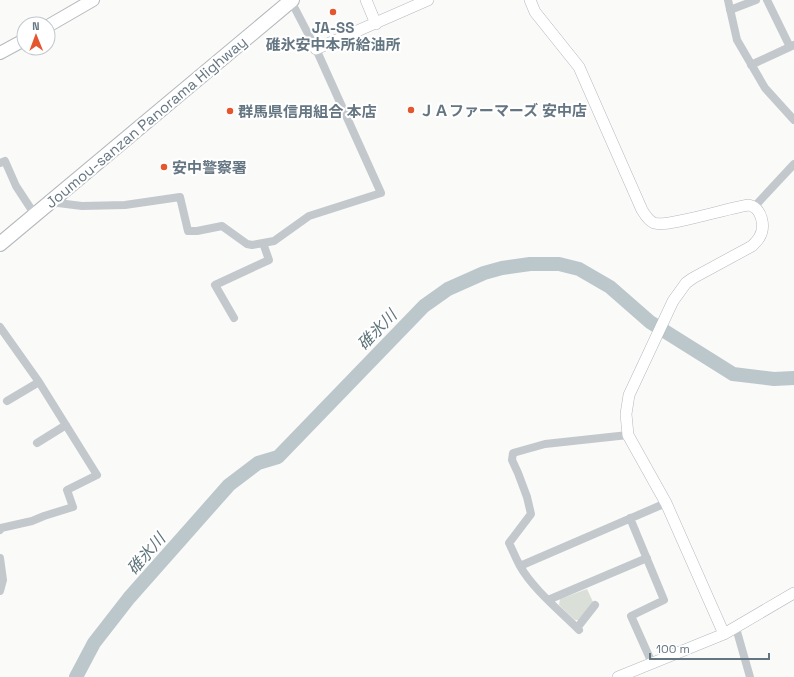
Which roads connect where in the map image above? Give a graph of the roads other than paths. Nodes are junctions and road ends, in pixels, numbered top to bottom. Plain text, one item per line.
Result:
1 (93, 0) edge
2 (292, 0) edge
3 (366, 0) edge
4 (428, 0) edge
5 (530, 0) edge
6 (728, 0) edge
7 (756, 0) edge
8 (767, 0) edge
9 (730, 10) junction
10 (56, 21) edge
11 (376, 24) junction
12 (16, 45) edge
13 (792, 46) edge
14 (316, 49) junction
15 (0, 54) edge
16 (752, 65) junction
17 (794, 120) edge
18 (0, 163) edge
19 (794, 164) edge
20 (50, 202) junction
21 (755, 206) junction
22 (35, 215) junction
23 (264, 243) junction
24 (0, 244) edge
25 (234, 318) dead end
26 (0, 327) edge
27 (39, 382) junction
28 (7, 401) dead end
29 (66, 425) junction
30 (628, 435) junction
31 (37, 443) dead end
32 (666, 503) junction
33 (630, 518) junction
34 (0, 530) edge
35 (0, 558) edge
36 (647, 558) junction
37 (520, 566) junction
38 (1, 573) edge
39 (0, 591) edge
40 (794, 594) edge
41 (548, 600) junction
42 (595, 605) dead end
43 (736, 628) junction
44 (724, 634) junction
45 (652, 663) junction
46 (618, 677) edge
47 (750, 677) edge

1 - 10 main road
2 - 14 street
2 - 20 highway, Joumou-sanzan Panorama Highway
3 - 11 street
4 - 11 street
5 - 21 street
6 - 9 street
7 - 9 street
8 - 13 street
9 - 16 street
11 - 14 street
12 - 15 main road
13 - 16 street
14 - 23 street
16 - 17 street
18 - 22 street
19 - 21 street
20 - 22 highway, Joumou-sanzan Panorama Highway
20 - 23 street
21 - 30 street
22 - 24 highway, Joumou-sanzan Panorama Highway
23 - 25 street
26 - 27 street
27 - 28 street
27 - 29 street
29 - 31 street
29 - 34 street
30 - 32 street
30 - 37 street
32 - 33 street
32 - 44 street
33 - 36 street
33 - 37 street
35 - 38 street
36 - 41 street
36 - 45 street
37 - 41 street
38 - 39 street
40 - 43 street
41 - 42 street
43 - 44 street
43 - 47 street
44 - 45 street
45 - 46 street

